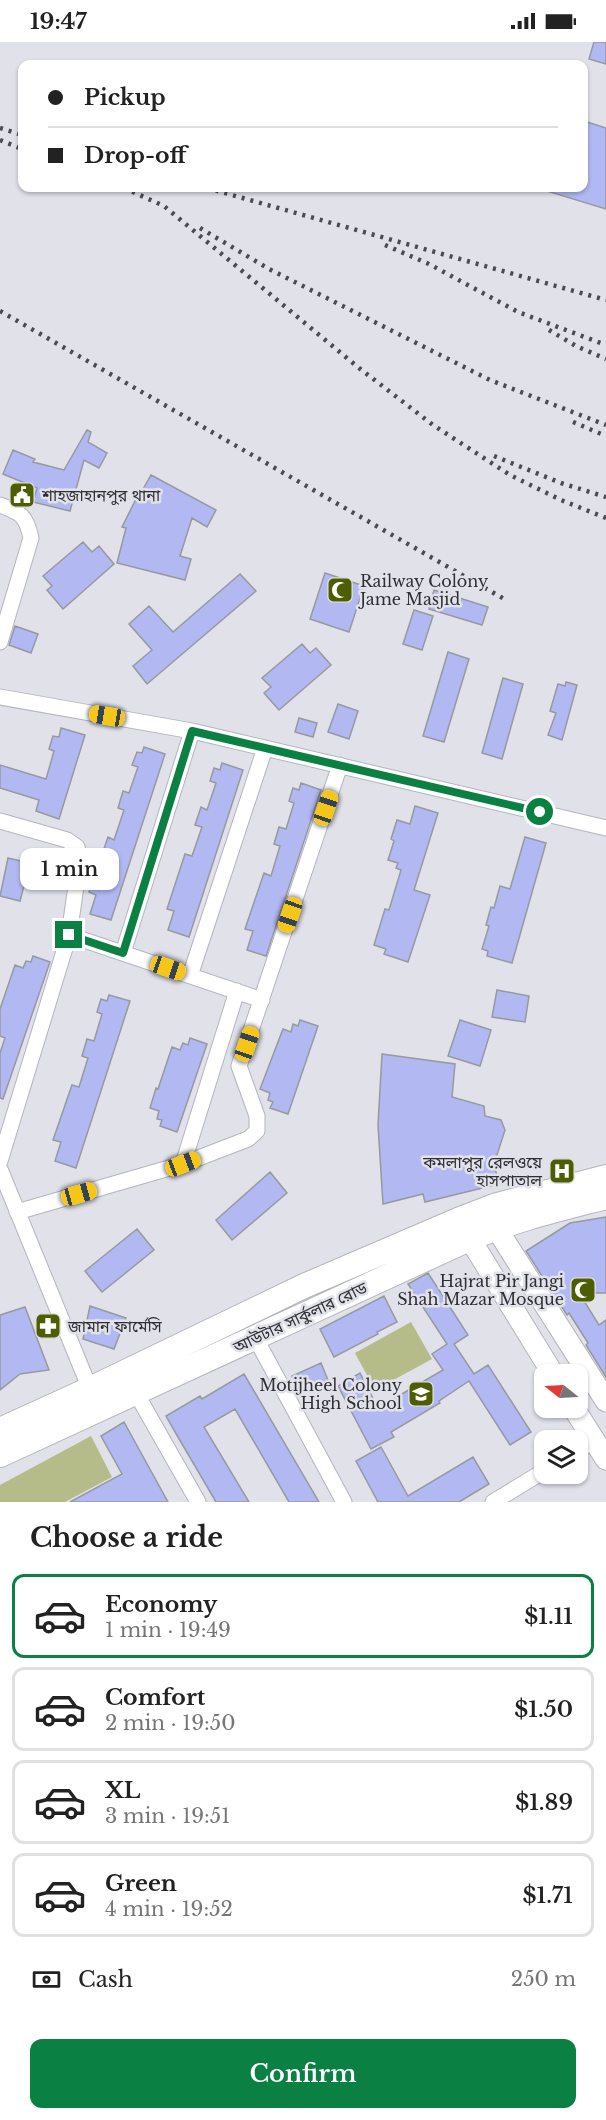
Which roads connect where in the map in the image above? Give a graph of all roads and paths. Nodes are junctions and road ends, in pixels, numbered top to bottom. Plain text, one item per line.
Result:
1 (0, 505) edge
2 (0, 642) edge
3 (0, 697) edge
4 (192, 731) junction
5 (265, 748) junction
6 (340, 765) junction
7 (0, 821) edge
8 (606, 828) edge
9 (69, 935) junction
10 (123, 953) junction
11 (190, 976) junction
12 (237, 991) junction
13 (262, 1000) junction
14 (0, 1161) edge
15 (183, 1164) junction
16 (0, 1169) edge
17 (606, 1177) edge
18 (606, 1197) edge
19 (17, 1212) junction
20 (490, 1219) junction
21 (463, 1229) junction
22 (255, 1339) junction
23 (547, 1364) edge
24 (90, 1389) junction
25 (136, 1393) junction
26 (606, 1401) edge
27 (0, 1430) edge
28 (588, 1446) edge
29 (0, 1455) edge
30 (606, 1459) edge
31 (534, 1477) edge
32 (198, 1502) edge
33 (344, 1502) edge
34 (493, 1502) edge

1 - 2 street
3 - 4 street
4 - 5 street
4 - 10 street
5 - 6 street
5 - 11 street
6 - 8 street
6 - 13 street
7 - 9 street
9 - 10 street
9 - 14 street
10 - 11 street
11 - 12 street
12 - 13 street
12 - 15 street
13 - 15 street
15 - 19 street
16 - 19 street
17 - 20 main road, আউটার সার্কুলার রোড
18 - 20 main road, আউটার সার্কুলার রোড
19 - 24 street
20 - 21 main road, আউটার সার্কুলার রোড
20 - 26 main road
21 - 22 main road, আউটার সার্কুলার রোড
21 - 23 main road
21 - 24 main road, আউটার সার্কুলার রোড
22 - 25 main road, আউটার সার্কুলার রোড
22 - 33 street
24 - 27 main road, আউটার সার্কুলার রোড
25 - 29 main road, আউটার সার্কুলার রোড
25 - 32 street
28 - 30 main road
31 - 34 street

